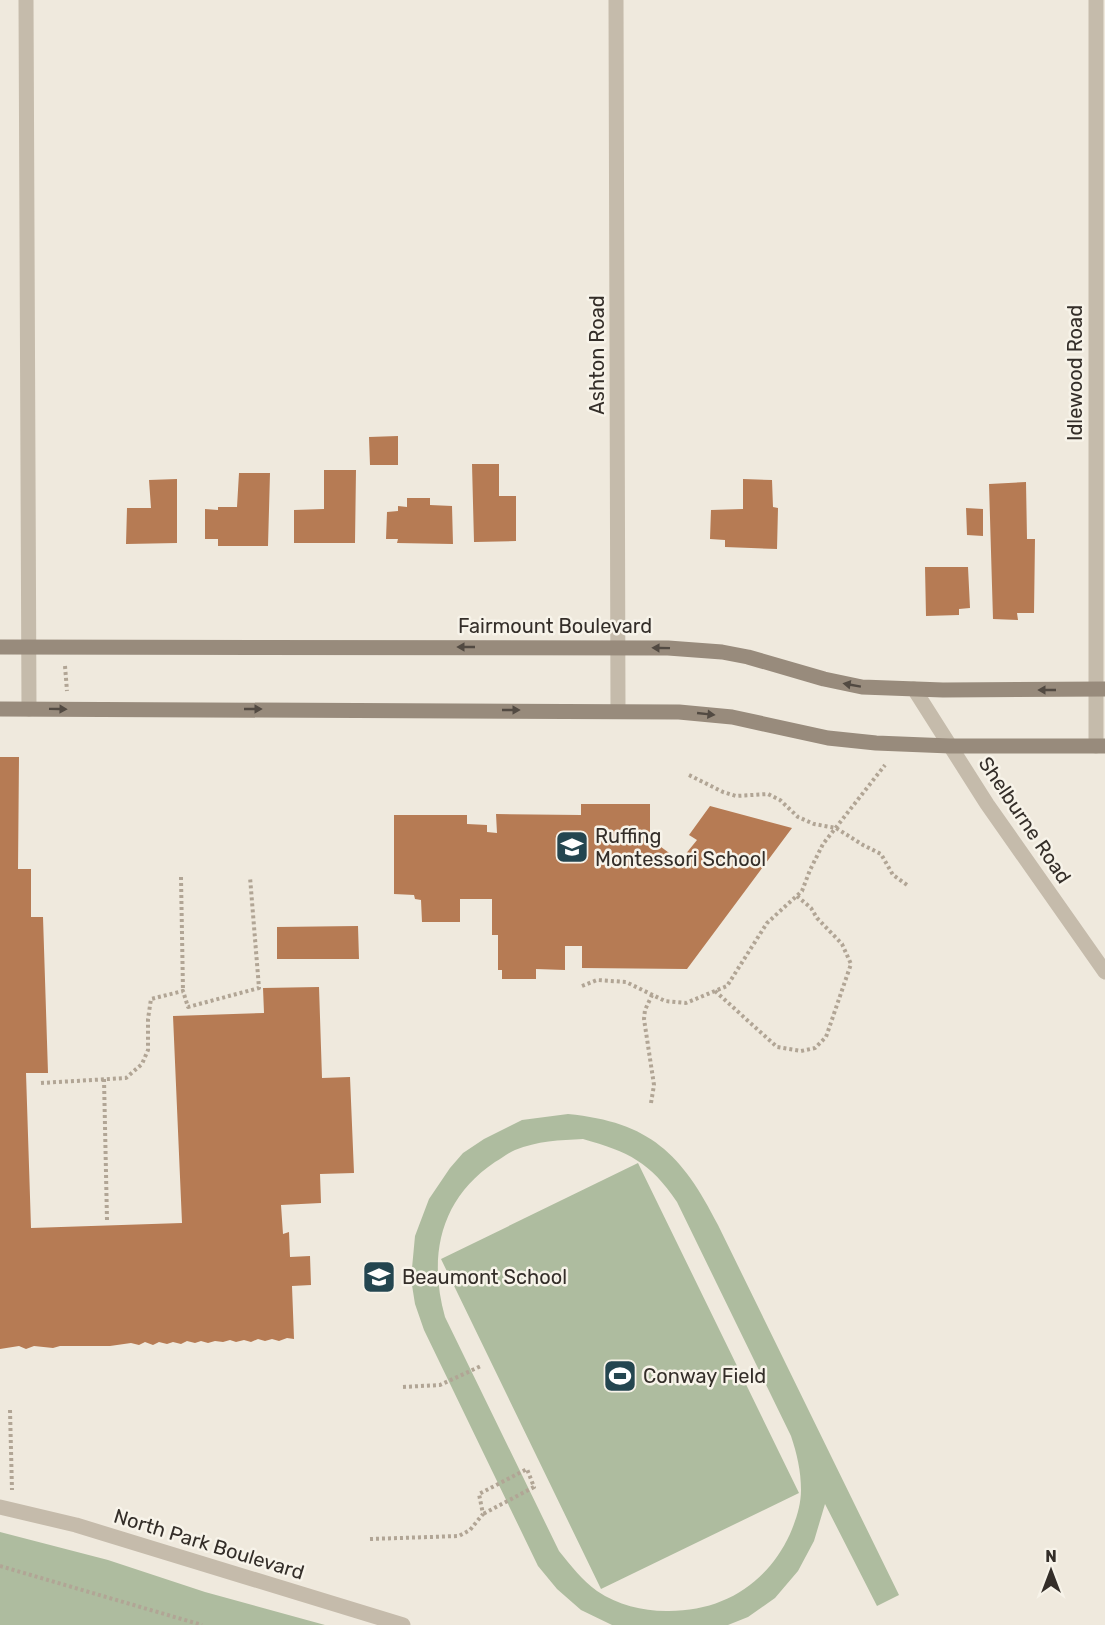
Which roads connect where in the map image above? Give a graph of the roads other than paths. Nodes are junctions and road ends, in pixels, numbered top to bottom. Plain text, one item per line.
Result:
1 (26, 0) edge
2 (616, 0) edge
3 (1096, 0) edge
4 (0, 647) edge
5 (28, 647) junction
6 (618, 647) junction
7 (1101, 689) edge
8 (914, 690) junction
9 (0, 709) edge
10 (29, 709) junction
11 (618, 710) junction
12 (950, 746) junction
13 (1101, 746) edge
14 (1105, 972) edge
15 (6, 1508) edge
16 (404, 1625) edge

1 - 5 street
2 - 6 street, Ashton Road
3 - 7 street, Idlewood Road
4 - 5 main road, Fairmount Boulevard
6 -> 5 main road, Fairmount Boulevard
5 - 10 street
8 -> 6 main road, Fairmount Boulevard
6 - 11 street, Ashton Road
7 -> 8 main road, Fairmount Boulevard
7 - 13 street, Idlewood Road
8 - 12 street, Shelburne Road
9 - 10 main road
10 -> 11 main road
11 -> 12 main road
12 - 13 main road
12 - 14 street, Shelburne Road
15 - 16 street, North Park Boulevard

